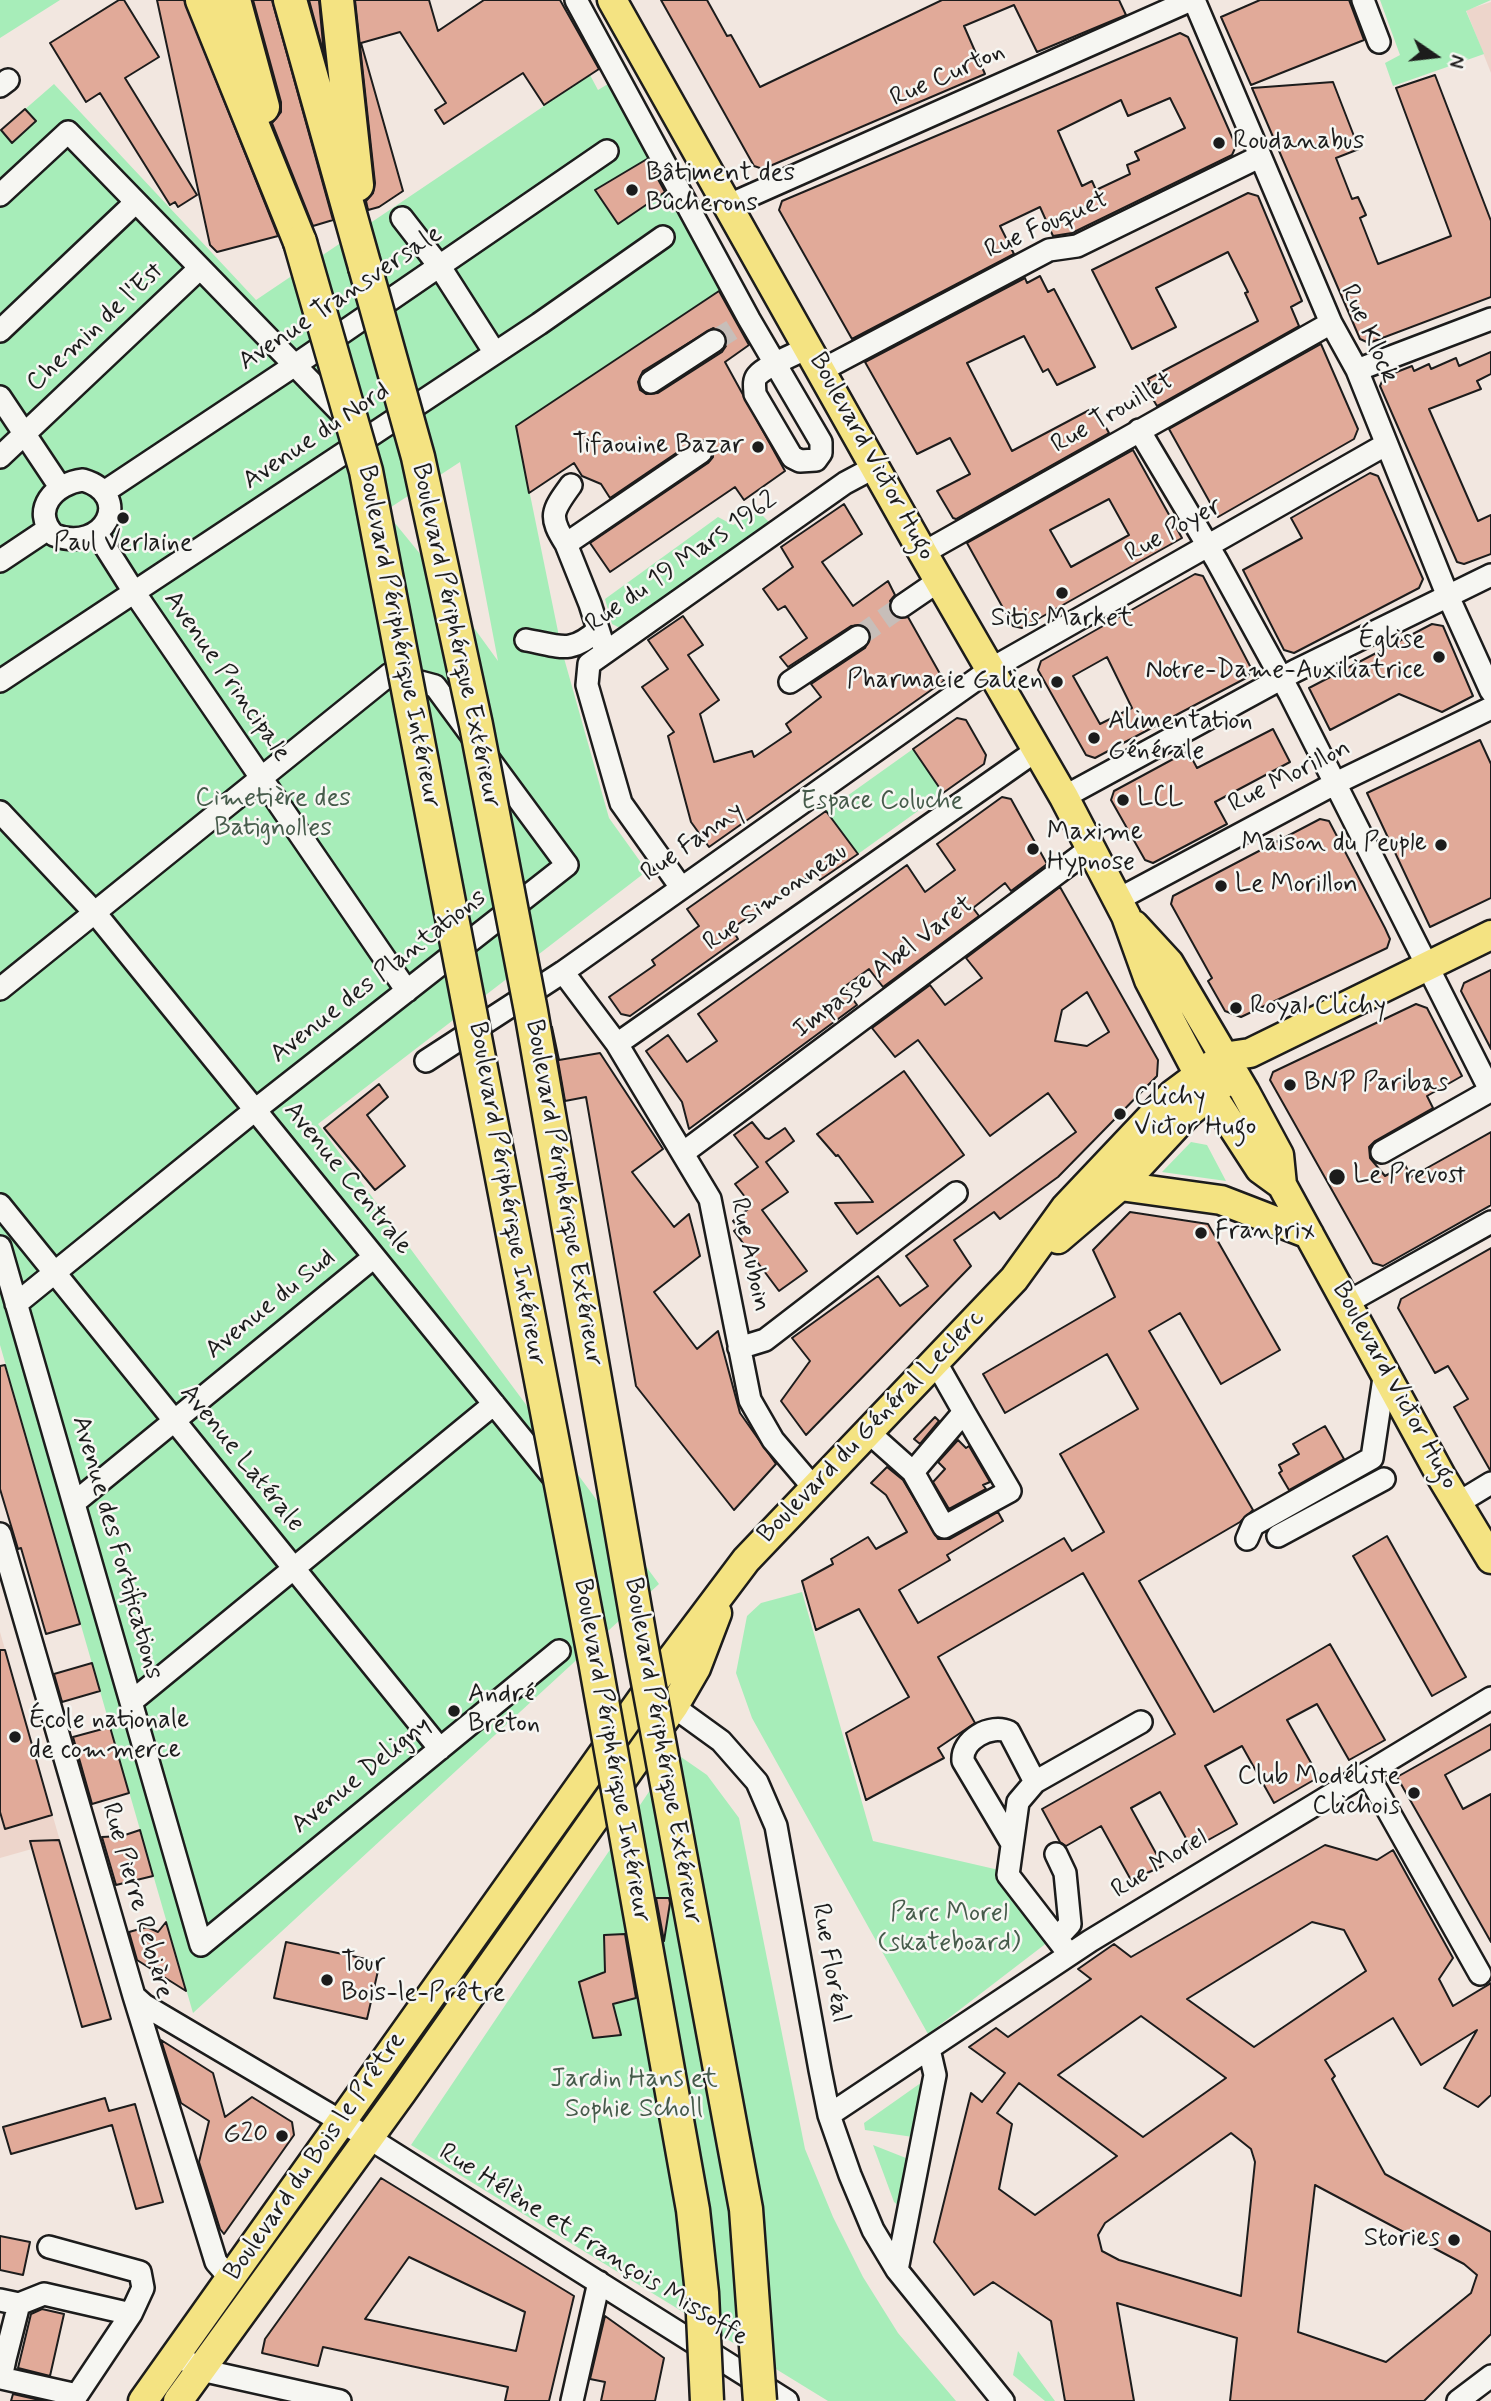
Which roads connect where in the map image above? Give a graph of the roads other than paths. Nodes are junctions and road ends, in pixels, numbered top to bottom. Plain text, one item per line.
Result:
1 (202, 0) edge
2 (234, 0) edge
3 (289, 0) edge
4 (337, 0) edge
5 (576, 0) edge
6 (1192, 0) edge
7 (1363, 0) edge
8 (617, 9) edge
9 (596, 34) junction
10 (1379, 42) dead end
11 (607, 151) dead end
12 (1259, 157) junction
13 (0, 195) edge
14 (136, 202) junction
15 (729, 205) junction
16 (402, 218) dead end
17 (663, 237) dead end
18 (300, 242) junction
19 (365, 267) junction
20 (440, 267) junction
21 (200, 268) junction
22 (783, 300) junction
23 (1491, 319) edge
24 (746, 321) junction
25 (1331, 323) junction
26 (0, 331) edge
27 (714, 341) tunnel mouth
28 (495, 353) junction
29 (815, 358) junction
30 (293, 364) junction
31 (1357, 370) junction
32 (651, 382) dead end
33 (0, 397) edge
34 (1139, 430) junction
35 (374, 433) junction
36 (25, 435) junction
37 (1385, 445) junction
38 (701, 452) dead end
39 (0, 457) edge
40 (875, 467) junction
41 (571, 485) dead end
42 (60, 487) junction
43 (104, 492) junction
44 (48, 529) junction
45 (96, 532) junction
46 (566, 544) junction
47 (1207, 544) junction
48 (923, 553) junction
49 (0, 561) edge
50 (1491, 575) edge
51 (940, 580) junction
52 (134, 592) junction
53 (1447, 594) junction
54 (902, 606) tunnel mouth
55 (598, 630) junction
56 (858, 637) tunnel mouth
57 (526, 640) dead end
58 (605, 651) junction
59 (991, 668) junction
60 (1279, 679) junction
61 (0, 681) edge
62 (790, 682) dead end
63 (1491, 691) edge
64 (1491, 708) edge
65 (1037, 750) junction
66 (263, 778) junction
67 (1336, 783) junction
68 (1065, 797) junction
69 (0, 812) edge
70 (1091, 848) junction
71 (680, 886) junction
72 (1122, 908) junction
73 (96, 914) junction
74 (1491, 934) edge
75 (1427, 967) junction
76 (564, 972) junction
77 (0, 989) edge
78 (407, 991) junction
79 (617, 1044) junction
80 (426, 1062) dead end
81 (1236, 1062) junction
82 (1205, 1084) junction
83 (1491, 1092) edge
84 (255, 1110) junction
85 (1382, 1152) dead end
86 (684, 1153) junction
87 (1120, 1185) junction
88 (1282, 1185) junction
89 (956, 1193) dead end
90 (0, 1205) edge
91 (1491, 1222) edge
92 (1309, 1234) junction
93 (0, 1247) edge
94 (374, 1257) junction
95 (1022, 1270) junction
96 (54, 1272) junction
97 (1348, 1301) junction
98 (16, 1304) junction
99 (740, 1348) junction
100 (934, 1361) junction
101 (1385, 1371) junction
102 (494, 1404) junction
103 (964, 1412) junction
104 (174, 1421) junction
105 (867, 1431) junction
106 (914, 1472) junction
107 (1384, 1479) dead end
108 (1491, 1483) edge
109 (813, 1487) junction
110 (564, 1489) dead end
111 (74, 1503) junction
112 (1458, 1503) junction
113 (0, 1534) edge
114 (1278, 1536) dead end
115 (1247, 1539) dead end
116 (1487, 1544) edge
117 (293, 1568) junction
118 (726, 1588) junction
119 (559, 1651) dead end
120 (649, 1689) junction
121 (1491, 1698) edge
122 (131, 1702) junction
123 (674, 1706) junction
124 (1141, 1722) dead end
125 (440, 1749) junction
126 (1367, 1773) junction
127 (1035, 1782) junction
128 (1011, 1842) junction
129 (1056, 1854) dead end
130 (201, 1945) joint
131 (1063, 1946) junction
132 (1480, 1974) dead end
133 (134, 1996) junction
134 (932, 2047) junction
135 (829, 2115) junction
136 (342, 2122) junction
137 (369, 2138) junction
138 (49, 2247) dead end
139 (903, 2277) junction
140 (230, 2278) junction
141 (599, 2282) junction
142 (9, 2302) edge
143 (131, 2314) junction
144 (176, 2354) junction
145 (3, 2358) edge
146 (201, 2370) junction
147 (1491, 2376) edge
148 (143, 2401) edge
149 (178, 2401) edge
150 (340, 2401) edge
151 (572, 2401) edge
152 (707, 2401) edge
153 (760, 2401) edge
154 (787, 2401) edge
155 (1003, 2401) edge
156 (1458, 2401) edge

1 - 18 highway
2 - 18 highway, Boulevard Périphérique Intérieur
3 - 19 highway, Boulevard Périphérique Extérieur
4 - 19 highway
5 - 9 street
6 - 12 street, Rue Klock
6 - 15 street, Rue Curton
7 - 10 street
8 - 9 street
8 - 15 main road, Boulevard Victor Hugo
9 - 24 street
11 - 20 street, Avenue Transversale
12 - 25 street, Rue Klock
12 - 29 street, Rue Fouquet
13 - 14 street
14 - 21 street
14 - 26 street
15 - 22 main road, Boulevard Victor Hugo
16 - 20 street
17 - 28 street, Avenue du Nord
18 - 152 highway, Boulevard Périphérique Intérieur, bridge
19 - 153 highway, Boulevard Périphérique Extérieur, bridge
20 - 28 street
20 - 30 street, Avenue Transversale
21 - 30 street
21 - 36 street, Chemin de l'Est
22 - 24 street
22 - 29 main road, Boulevard Victor Hugo
23 - 31 street
24 - 29 street, Rue Fouquet
25 - 31 street, Rue Klock
25 - 34 street, Rue Trouillet
27 - 32 street
28 - 35 street, Avenue du Nord
29 - 40 main road, Boulevard Victor Hugo
30 - 35 street
30 - 43 street, Avenue Transversale
31 - 37 street, Rue Klock
33 - 36 street
34 - 47 street
34 - 48 street, Rue Trouillet
35 - 52 street, Avenue du Nord
36 - 39 street, Chemin de l'Est
36 - 42 street
37 - 47 street, Rue Poyer
37 - 53 street, Rue Klock
38 - 46 street
40 - 48 main road, Boulevard Victor Hugo
40 - 58 street, Rue du 19 Mars 1962
41 - 46 street
42 - 43 street
42 - 44 street
43 - 45 street
44 - 45 street
44 - 49 street
45 - 52 street, Avenue Principale
46 - 55 street
47 - 59 street, Rue Poyer
47 - 60 street
48 - 51 main road, Boulevard Victor Hugo
50 - 53 street
51 - 54 street
51 - 59 main road, Boulevard Victor Hugo
52 - 61 street, Avenue du Nord
52 - 66 street, Avenue Principale
53 - 60 street
53 - 63 street, Rue Klock
55 - 57 street
55 - 58 street
56 - 62 street
58 - 71 street, Rue du 19 Mars 1962
59 - 65 main road, Boulevard Victor Hugo
59 - 71 street, Rue Fanny
60 - 67 street
60 - 68 street
64 - 67 street, Rue Morillon
65 - 68 main road, Boulevard Victor Hugo
65 - 79 street, Rue Simonneau
66 - 73 street
66 - 78 street, Avenue Principale
66 - 78 street, Avenue des Plantations
67 - 72 street, Rue Morillon
67 - 75 street
68 - 70 main road, Boulevard Victor Hugo
69 - 73 street, Avenue Centrale
70 - 72 main road, Boulevard Victor Hugo
70 - 86 street, Impasse Abel Varet
71 - 76 street, Rue Fanny
72 - 81 main road, Boulevard Victor Hugo
72 - 82 main road, Boulevard Victor Hugo
73 - 77 street
73 - 84 street, Avenue Centrale
74 - 75 main road, Boulevard du Général Leclerc
75 - 81 main road, Boulevard du Général Leclerc
75 - 83 street
76 - 79 street, Rue Auboin
76 - 80 street, Rue Fanny
78 - 84 street, Avenue des Plantations
79 - 86 street, Rue Auboin
81 - 82 main road, Boulevard du Général Leclerc
81 - 88 main road, Boulevard Victor Hugo
82 - 87 main road, Boulevard du Général Leclerc
82 - 88 main road, Boulevard Victor Hugo
82 - 95 main road, Boulevard du Général Leclerc
83 - 85 street
84 - 94 street, Avenue Centrale
84 - 96 street, Avenue des Plantations
86 - 99 street, Rue Auboin
87 - 92 main road
87 - 95 main road, Boulevard du Général Leclerc
88 - 92 main road, Boulevard Victor Hugo
89 - 99 street
90 - 96 street, Avenue Latérale
91 - 97 street
92 - 97 main road, Boulevard Victor Hugo
93 - 98 street, Avenue des Fortifications
94 - 102 street, Avenue Centrale
94 - 104 street, Avenue du Sud
95 - 100 main road, Boulevard du Général Leclerc
96 - 98 street, Avenue des Plantations
96 - 104 street, Avenue Latérale
97 - 101 main road, Boulevard Victor Hugo
98 - 111 street, Avenue des Fortifications
99 - 109 street, Rue Auboin
100 - 103 street
100 - 105 main road, Boulevard du Général Leclerc
101 - 112 main road, Boulevard Victor Hugo
101 - 115 street
102 - 110 street, Avenue Centrale
102 - 117 street
103 - 106 street
103 - 106 street
104 - 111 street, Avenue du Sud
104 - 117 street, Avenue Latérale
105 - 106 street
105 - 109 main road, Boulevard du Général Leclerc
107 - 114 street
108 - 112 street
109 - 118 main road, Boulevard du Général Leclerc
111 - 122 street, Avenue des Fortifications
112 - 116 main road, Boulevard Victor Hugo
113 - 133 street, Rue Pierre Rebière
117 - 122 street
117 - 125 street, Avenue Latérale
118 - 120 main road, Boulevard du Bois le Prêtre
118 - 123 main road, Boulevard du Bois le Prêtre
119 - 125 street, Avenue Deligny
120 - 123 street, Rue Floréal
120 - 136 main road, Boulevard du Bois le Prêtre
121 - 126 street, Rue Morel
122 - 130 street, Avenue des Fortifications
123 - 135 street, Rue Floréal
123 - 137 main road, Boulevard du Bois le Prêtre
124 - 127 street
125 - 130 street, Avenue Deligny
126 - 131 street, Rue Morel
126 - 132 street
127 - 128 street
127 - 128 street
128 - 131 street
129 - 131 street
131 - 134 street, Rue Morel
133 - 136 street, Rue Hélène et François Missoffe
133 - 140 street, Rue Pierre Rebière
134 - 135 street, Rue Morel
134 - 139 street
135 - 139 street, Rue Floréal
136 - 137 street, Rue Hélène et François Missoffe
136 - 140 main road, Boulevard du Bois le Prêtre
137 - 141 street, Rue Hélène et François Missoffe
137 - 146 main road, Boulevard du Bois le Prêtre
138 - 143 street
139 - 155 street, Rue Floréal
140 - 144 main road, Boulevard du Bois le Prêtre
141 - 151 street
141 - 154 street, Rue Hélène et François Missoffe
142 - 143 street
142 - 145 street
143 - 145 street
144 - 146 street
144 - 148 main road, Boulevard du Bois le Prêtre
146 - 149 main road, Boulevard du Bois le Prêtre
146 - 150 street
147 - 156 street

